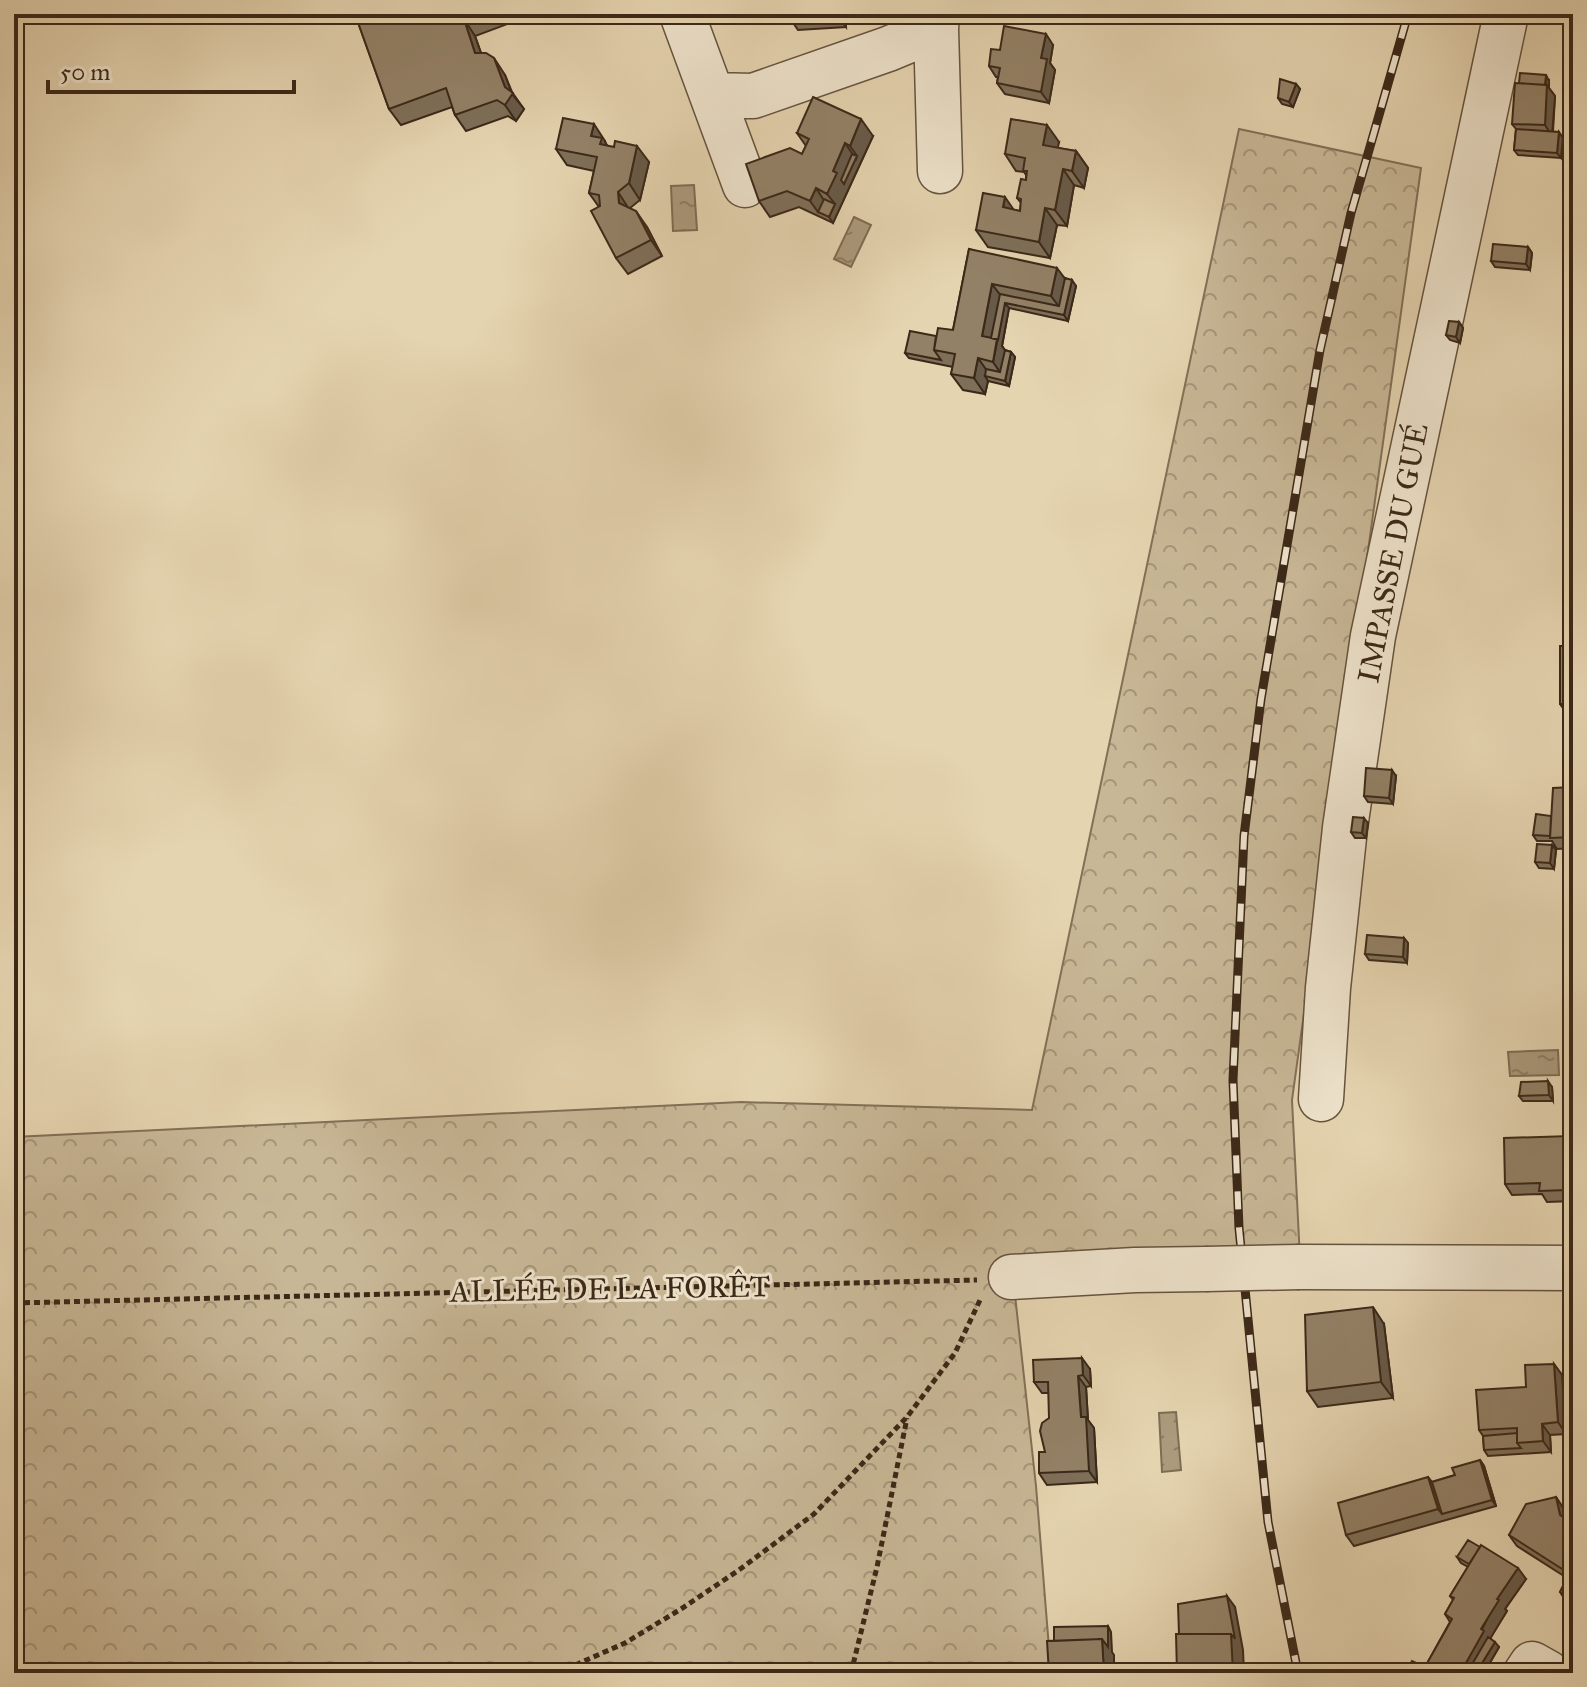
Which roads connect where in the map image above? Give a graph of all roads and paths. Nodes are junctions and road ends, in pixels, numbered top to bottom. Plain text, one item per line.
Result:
1 (682, 14) edge
2 (1506, 14) edge
3 (937, 21) edge
4 (712, 95) junction
5 (940, 171) dead end
6 (745, 185) edge
7 (1321, 1099) dead end
8 (1573, 1268) edge
9 (1000, 1279) junction
10 (14, 1303) edge
11 (907, 1417) junction
12 (14, 1664) edge
13 (38, 1673) edge
14 (557, 1673) edge
15 (851, 1673) edge
16 (1526, 1673) edge
17 (1548, 1673) edge

1 - 4 street
2 - 7 street, IMPASSE DU GUÉ
3 - 4 street
3 - 5 street
4 - 6 street
8 - 9 street, bridge
9 - 10 path, ALLÉE DE LA FORÊT
9 - 11 path
11 - 14 path
11 - 15 path
12 - 13 path
16 - 17 street

